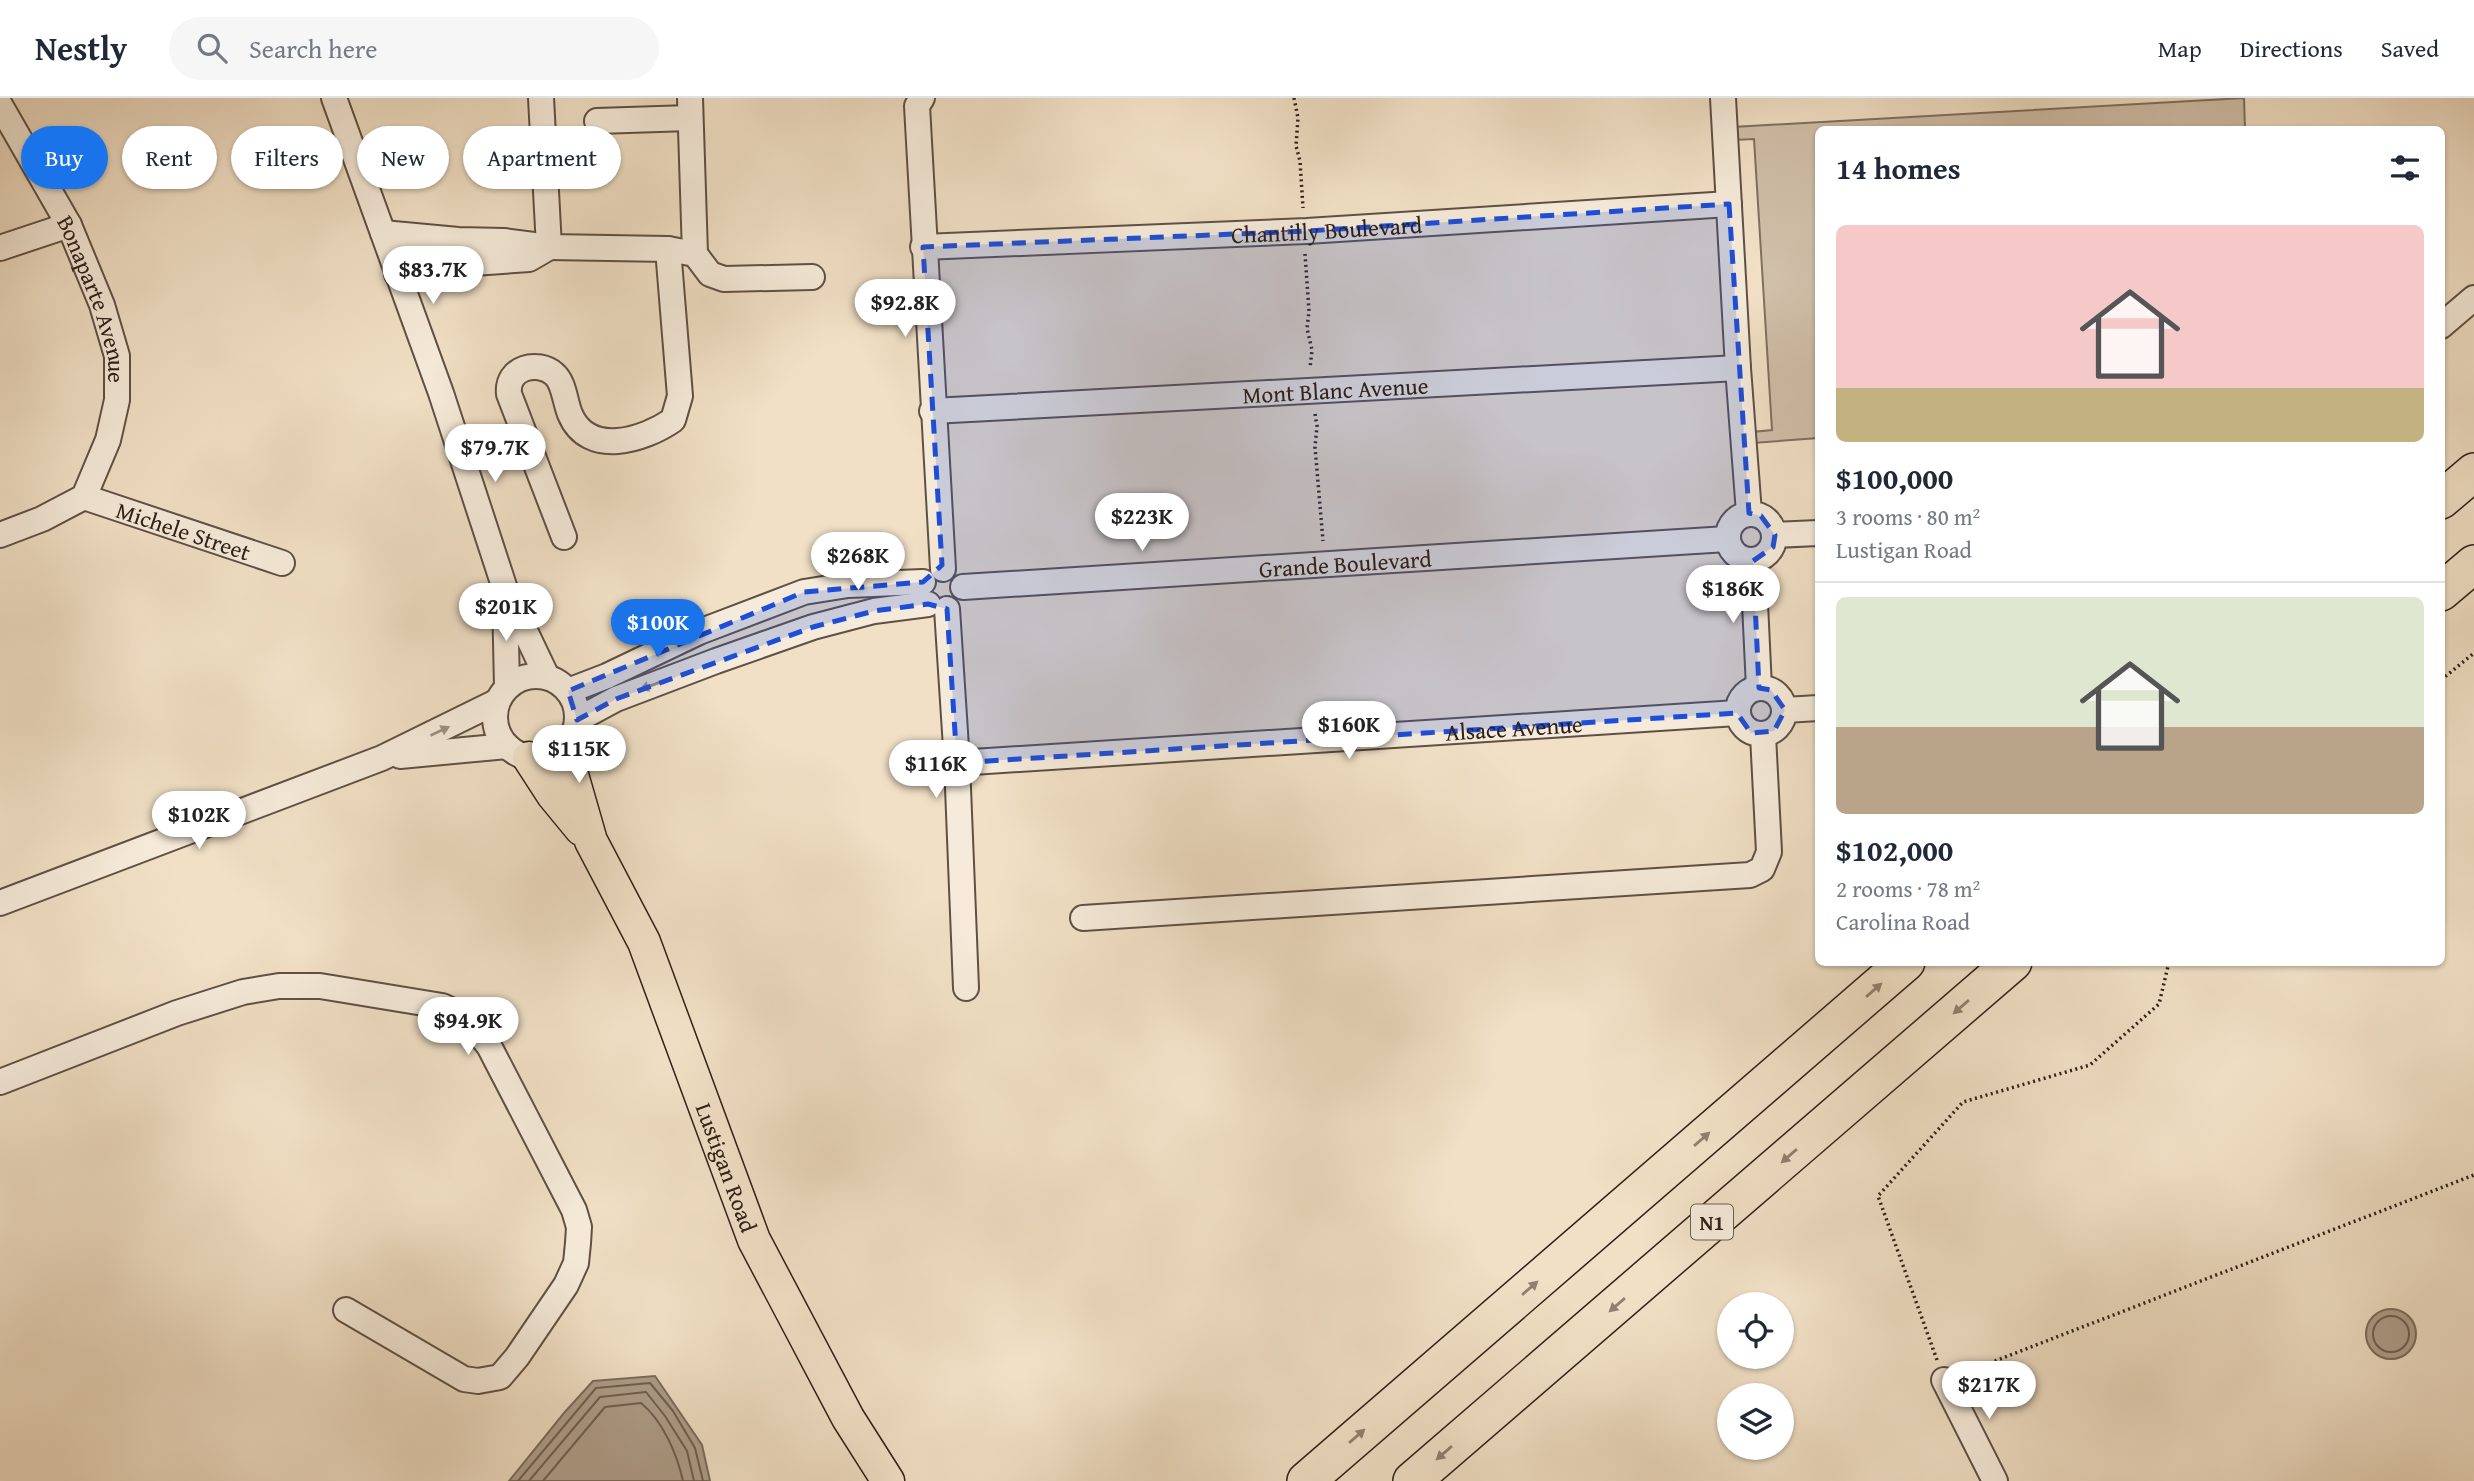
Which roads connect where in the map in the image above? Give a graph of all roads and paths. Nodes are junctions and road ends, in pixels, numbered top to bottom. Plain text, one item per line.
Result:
1 (334, 98) edge
2 (541, 98) edge
3 (1294, 98) edge
4 (1723, 98) edge
5 (919, 102) edge
6 (0, 105) edge
7 (690, 108) edge
8 (597, 121) dead end
9 (1728, 204) junction
10 (69, 225) junction
11 (1304, 231) junction
12 (383, 233) junction
13 (0, 247) edge
14 (549, 247) junction
15 (923, 247) junction
16 (668, 249) junction
17 (695, 254) junction
18 (397, 274) junction
19 (812, 277) dead end
20 (2474, 298) edge
21 (2445, 323) edge
22 (1738, 368) junction
23 (1313, 391) junction
24 (932, 411) junction
25 (2474, 472) edge
26 (84, 497) junction
27 (2445, 497) edge
28 (1749, 513) junction
29 (1815, 533) edge
30 (0, 534) edge
31 (1775, 535) junction
32 (565, 537) dead end
33 (1727, 539) junction
34 (1753, 561) junction
35 (282, 564) dead end
36 (2474, 564) edge
37 (1324, 565) junction
38 (505, 589) junction
39 (2445, 589) edge
40 (811, 591) junction
41 (935, 591) junction
42 (748, 612) junction
43 (821, 625) junction
44 (760, 645) junction
45 (2474, 653) edge
46 (2445, 677) edge
47 (558, 684) junction
48 (1759, 688) junction
49 (502, 694) junction
50 (1815, 708) edge
51 (1785, 710) junction
52 (1737, 713) junction
53 (571, 733) junction
54 (1763, 735) junction
55 (518, 752) junction
56 (382, 758) junction
57 (957, 762) junction
58 (591, 841) junction
59 (0, 903) edge
60 (1083, 918) dead end
61 (1901, 966) edge
62 (2008, 966) edge
63 (2168, 966) edge
64 (967, 988) dead end
65 (0, 1082) edge
66 (2474, 1175) edge
67 (346, 1310) dead end
68 (1944, 1380) junction
69 (888, 1481) edge
70 (1306, 1481) edge
71 (1412, 1481) edge
72 (1995, 1481) edge

1 - 12 street
2 - 14 street
3 - 11 path
4 - 9 street
5 - 15 street
6 - 10 street, Bonaparte Avenue
7 - 8 street
7 - 17 street
9 - 11 street, Chantilly Boulevard
9 - 22 street
10 - 13 street
10 - 26 street, Bonaparte Avenue
11 - 15 street, Chantilly Boulevard
11 - 23 path
12 - 14 street
12 - 18 street
14 - 16 street
14 - 18 street
15 - 24 street
16 - 17 street
16 - 32 street
17 - 19 street
18 - 38 street
20 - 21 street
22 - 23 street, Mont Blanc Avenue
22 - 28 street
23 - 24 street, Mont Blanc Avenue
23 - 37 path
24 - 41 street
25 - 27 highway
26 - 30 street
26 - 35 street, Michele Street
28 - 31 street
28 - 33 street
29 - 31 street
31 - 34 street
33 - 34 street
33 - 37 street, Grande Boulevard
34 - 48 street
36 - 39 highway
37 - 41 street, Grande Boulevard
38 - 47 street
38 - 49 street
40 - 41 street
40 - 42 street
40 - 43 street
41 - 43 street
41 - 57 street
42 - 44 street
42 - 47 street
43 - 44 street
44 -> 53 street
45 - 46 path
47 - 49 street
47 - 53 street
48 - 51 street
48 - 52 street
49 - 55 street
56 -> 49 street
50 - 51 street
51 - 54 street
52 - 54 street
52 - 57 street, Alsace Avenue
53 - 55 street
53 - 58 main road, Lustigan Road
54 - 60 street
55 - 56 street
55 - 58 main road, Lustigan Road
56 - 59 street
57 - 64 street
58 - 69 main road, Lustigan Road
70 -> 61 highway
62 -> 71 highway, N1
63 - 68 path
65 - 67 street
66 - 68 path
68 - 72 street

